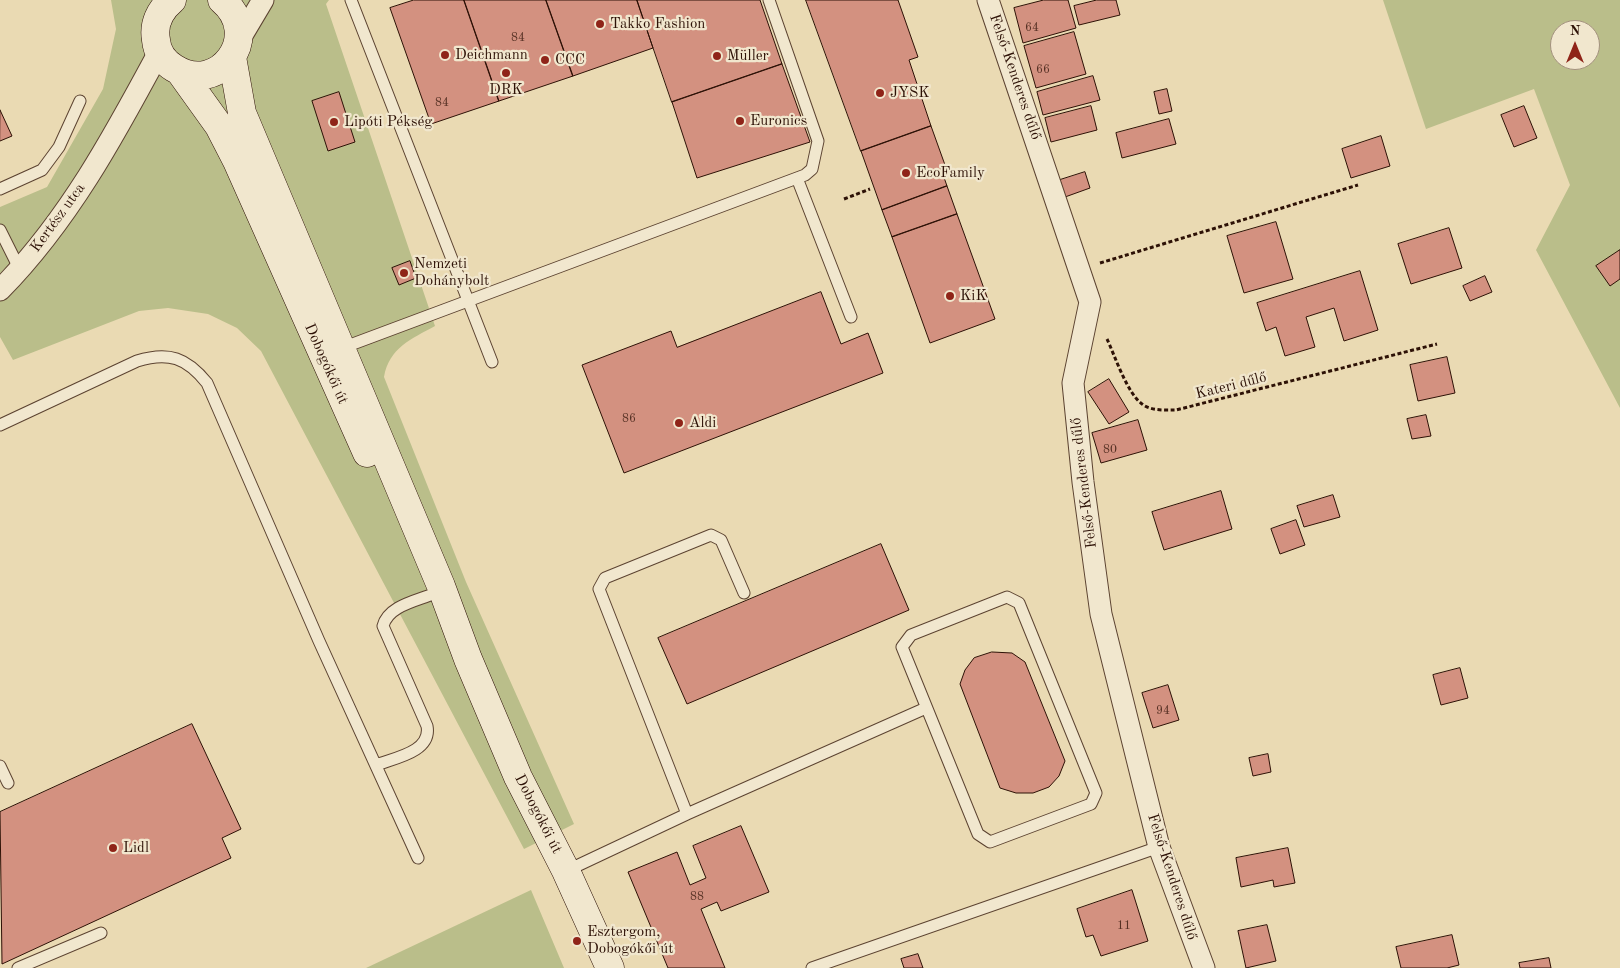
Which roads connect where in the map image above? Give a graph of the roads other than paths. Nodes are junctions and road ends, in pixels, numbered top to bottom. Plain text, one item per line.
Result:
1 (222, 0) edge
2 (263, 0) edge
3 (351, 0) edge
4 (769, 0) edge
5 (988, 0) edge
6 (168, 1) edge
7 (235, 50) junction
8 (170, 64) junction
9 (80, 101) dead end
10 (796, 178) junction
11 (0, 189) edge
12 (0, 230) edge
13 (20, 270) junction
14 (0, 290) edge
15 (468, 300) junction
16 (850, 317) dead end
17 (342, 348) junction
18 (492, 362) dead end
19 (0, 425) edge
20 (744, 593) dead end
21 (433, 594) junction
22 (468, 659) junction
23 (926, 708) junction
24 (376, 765) junction
25 (0, 766) edge
26 (8, 783) dead end
27 (687, 814) junction
28 (1159, 847) junction
29 (418, 858) dead end
30 (566, 871) junction
31 (101, 933) dead end
32 (18, 968) edge
33 (610, 968) edge
34 (812, 968) edge
35 (1204, 968) edge

1 - 7 main road, Dobogókői út
2 - 7 street
3 - 15 lane
4 - 10 lane
5 - 28 street, Felső-Kenderes dűlő
6 - 8 main road
7 - 8 main road
7 - 17 main road, Dobogókői út
8 - 13 street, Kertész utca
8 - 21 main road, Dobogókői út
9 - 11 lane
10 - 15 lane
10 - 16 lane
12 - 13 lane
13 - 14 street, Kertész utca
15 - 17 lane
15 - 18 lane
17 - 22 main road, Dobogókői út
19 - 24 lane
20 - 27 lane
21 - 22 main road, Dobogókői út
21 - 24 lane
22 - 30 main road, Dobogókői út
23 - 23 lane
23 - 27 lane
24 - 29 lane
25 - 26 lane
27 - 30 lane
28 - 34 lane
28 - 35 street, Felső-Kenderes dűlő
30 - 33 main road, Dobogókői út
31 - 32 lane

